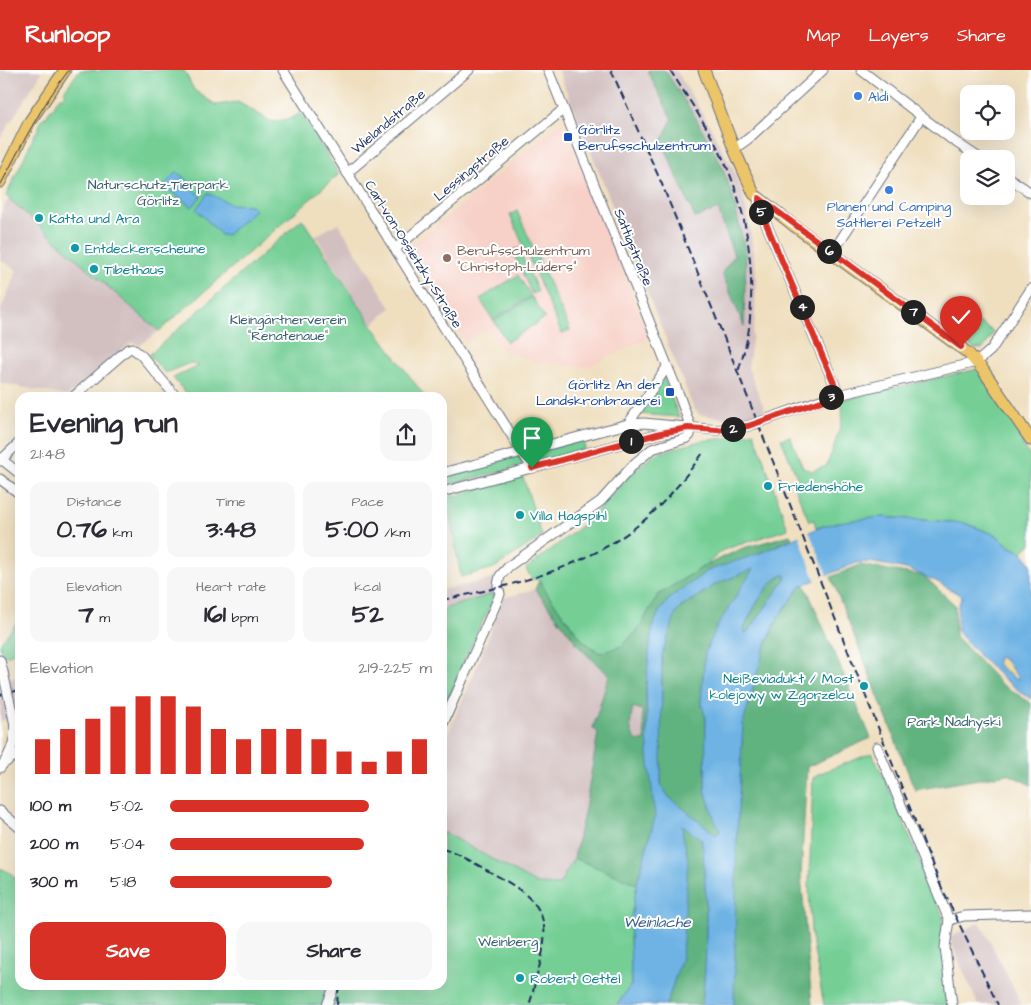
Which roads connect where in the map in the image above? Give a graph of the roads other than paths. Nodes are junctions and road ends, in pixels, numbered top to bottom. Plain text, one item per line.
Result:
1 (65, 70) edge
2 (284, 70) edge
3 (469, 70) edge
4 (540, 70) edge
5 (704, 70) edge
6 (823, 70) edge
7 (861, 70) edge
8 (549, 74) edge
9 (564, 110) junction
10 (921, 117) junction
11 (734, 149) junction
12 (968, 150) edge
13 (348, 173) junction
14 (0, 182) edge
15 (1015, 182) edge
16 (1031, 193) edge
17 (756, 196) junction
18 (396, 248) junction
19 (832, 253) junction
20 (1031, 289) edge
21 (977, 362) junction
22 (667, 367) junction
23 (81, 392) edge
24 (173, 392) edge
25 (839, 395) junction
26 (628, 424) junction
27 (689, 428) junction
28 (1031, 440) edge
29 (15, 446) edge
30 (522, 452) junction
31 (0, 460) edge
32 (532, 468) junction
33 (15, 470) edge
34 (447, 472) edge
35 (0, 479) edge
36 (15, 490) edge
37 (447, 491) edge
38 (0, 660) edge
39 (447, 715) edge
40 (15, 719) edge
41 (15, 729) edge
42 (877, 747) dead end
43 (15, 756) edge
44 (2, 765) edge
45 (0, 811) edge
46 (15, 824) edge
47 (1031, 914) edge
48 (949, 920) junction
49 (333, 990) edge
50 (327, 1005) edge
51 (952, 1005) edge

1 - 14 main road
2 - 13 street, Carl-von-Ossietzky-Straße
3 - 13 street, Wielandstraße
4 - 8 street, Sattigstraße
5 - 11 main road
6 - 11 street
7 - 10 street
8 - 9 street, Sattigstraße
9 - 18 street, Lessingstraße
9 - 22 street, Sattigstraße
10 - 12 street
10 - 19 street
11 - 17 main road
13 - 18 street, Carl-von-Ossietzky-Straße
15 - 16 street
17 - 19 main road
17 - 25 street
18 - 30 street, Carl-von-Ossietzky-Straße
19 - 21 main road
20 - 21 street
21 - 25 street
21 - 28 main road
22 - 26 street
22 - 27 street, Sattigstraße
23 - 24 street
25 - 27 street, bridge
26 - 27 street
26 - 30 street
27 - 32 street
27 - 39 street
29 - 31 street
30 - 32 street, Carl-von-Ossietzky-Straße
30 - 34 street
31 - 33 street
32 - 37 street
35 - 36 street
38 - 40 street, bridge
41 - 44 street
42 - 48 street
43 - 44 street
45 - 46 street
47 - 48 street
48 - 51 street
49 - 50 street

